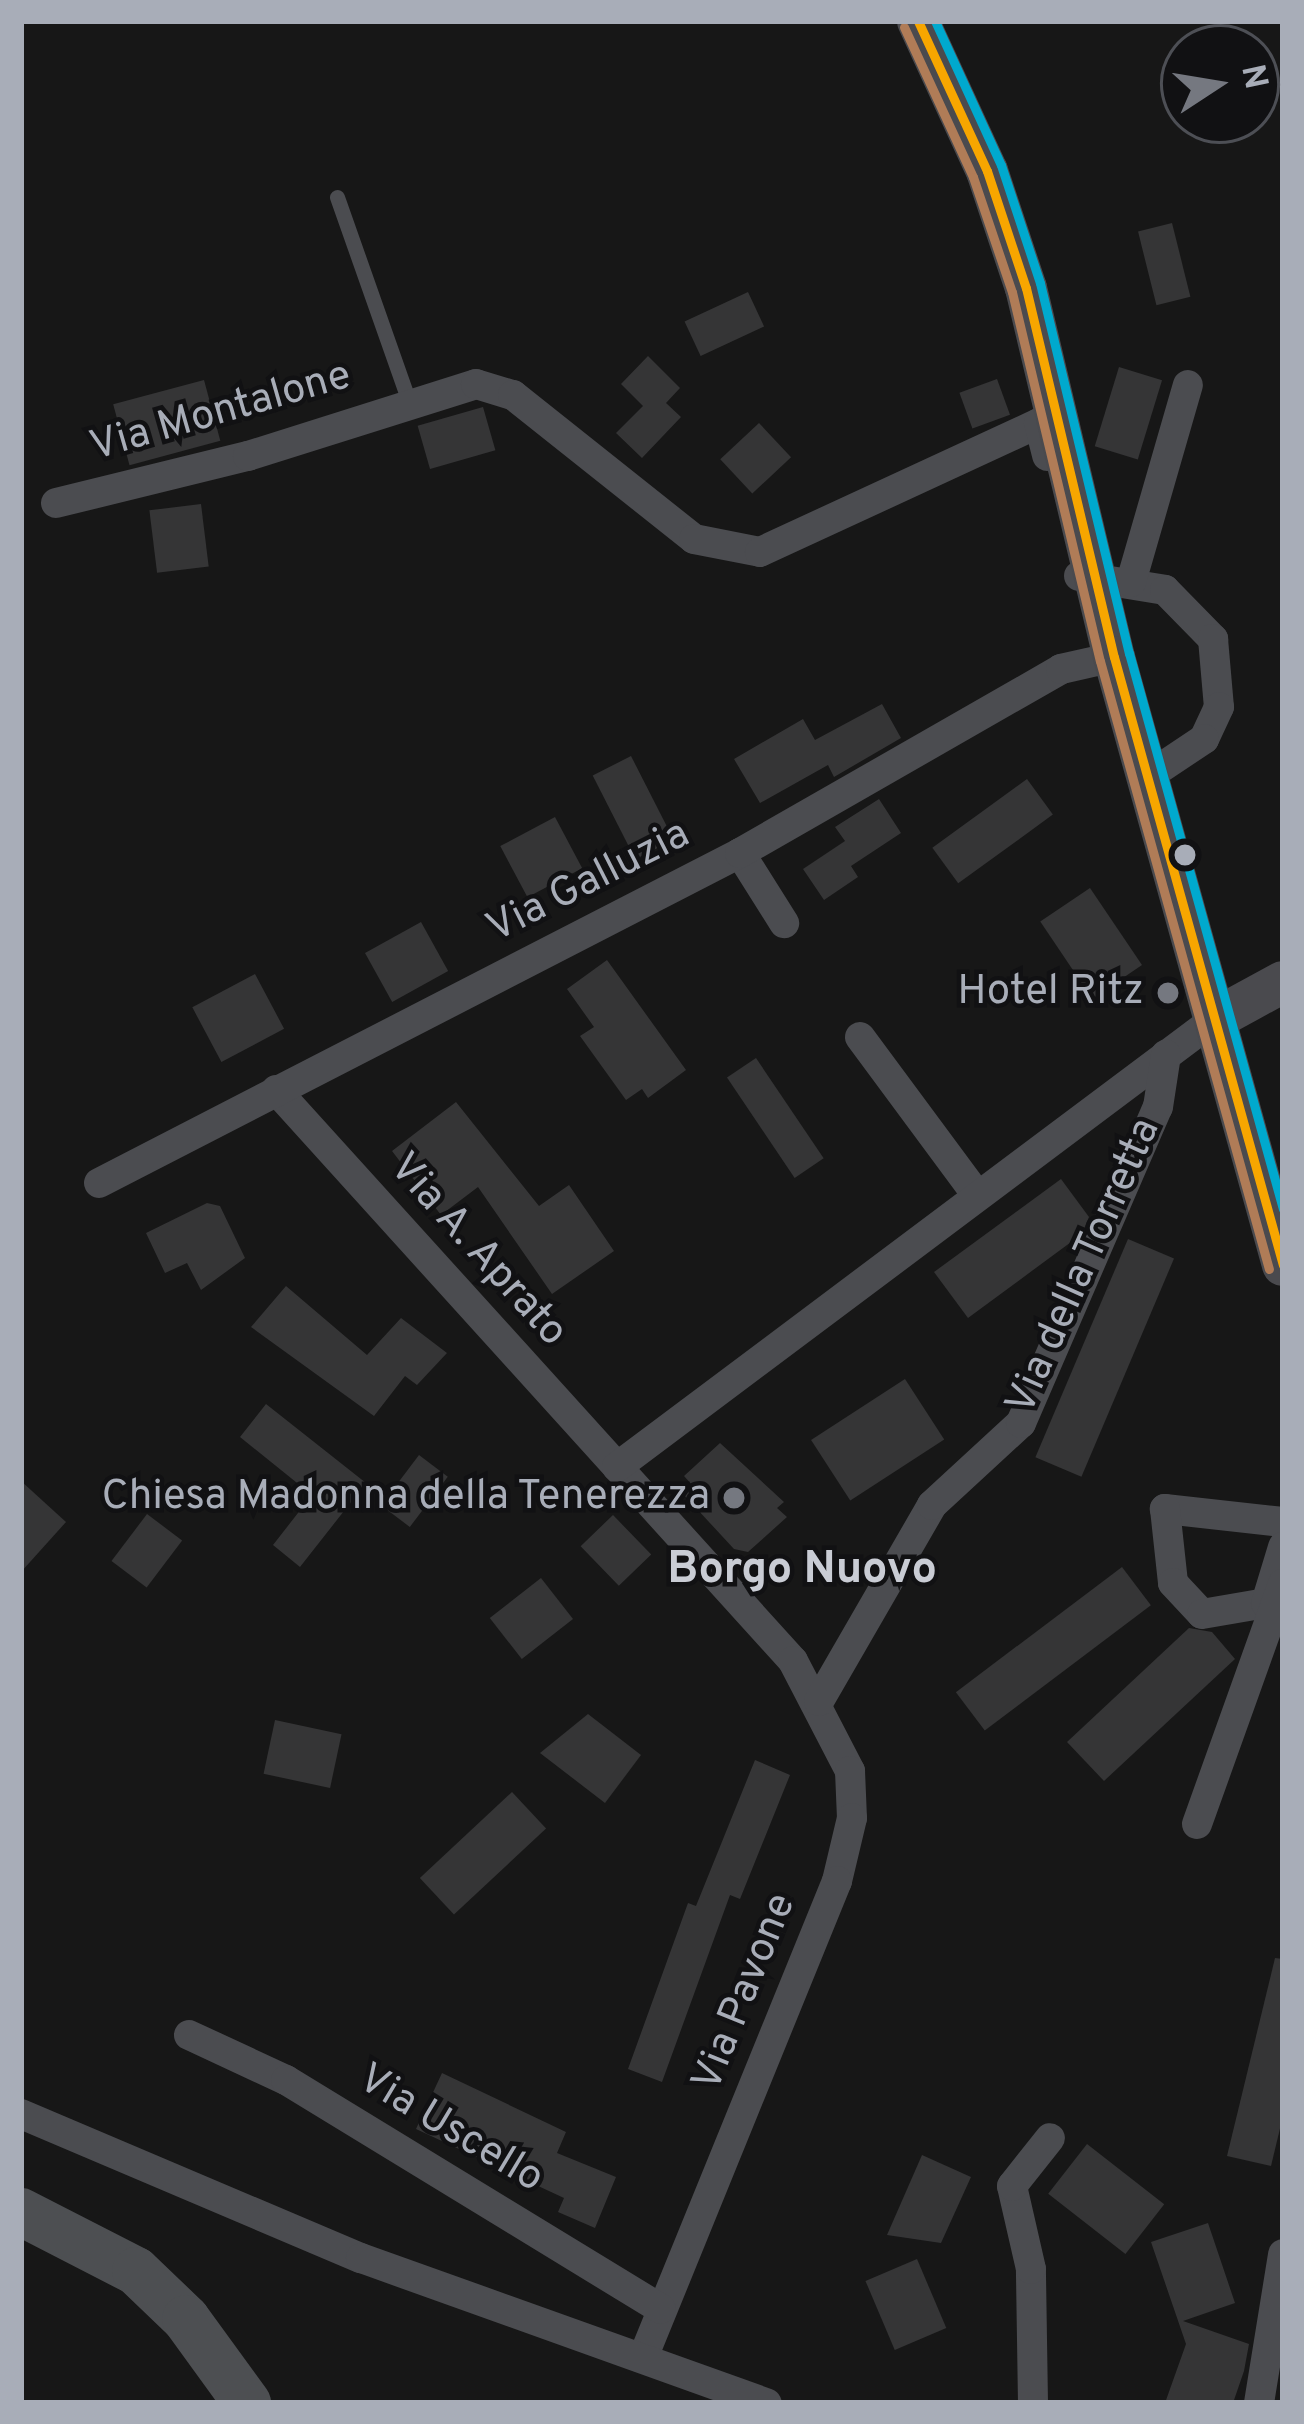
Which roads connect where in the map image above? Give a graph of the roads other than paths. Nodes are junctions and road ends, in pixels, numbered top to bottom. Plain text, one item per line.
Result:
1 (918, 21) edge
2 (337, 197) dead end
3 (1188, 385) dead end
4 (409, 402) junction
5 (56, 503) dead end
6 (1113, 584) junction
7 (1114, 657) junction
8 (1147, 777) junction
9 (740, 853) junction
10 (784, 923) dead end
11 (1283, 982) edge
12 (1215, 1019) junction
13 (860, 1036) dead end
14 (1166, 1055) junction
15 (275, 1090) junction
16 (99, 1183) dead end
17 (976, 1194) junction
18 (1283, 1265) edge
19 (617, 1467) junction
20 (1283, 1522) edge
21 (1283, 1546) edge
22 (1283, 1584) edge
23 (793, 1661) joint
24 (819, 1701) junction
25 (1197, 1824) dead end
26 (189, 2036) dead end
27 (21, 2114) edge
28 (1050, 2138) dead end
29 (26, 2220) edge
30 (1283, 2254) edge
31 (661, 2309) junction
32 (644, 2355) junction
33 (247, 2403) edge
34 (767, 2403) edge
35 (1033, 2403) edge
36 (1258, 2403) edge

1 - 6 main road
2 - 4 lane, Via Montalone
3 - 6 street
4 - 5 street, Via Montalone
4 - 6 street, Via Montalone
6 - 7 main road
6 - 8 street
7 - 8 main road
7 - 9 street, Via Galluzia
8 - 12 main road
9 - 10 street
9 - 15 street, Via Galluzia
11 - 12 main road, Via della Torretta
12 - 14 street, Via della Torretta
12 - 18 main road
13 - 17 street
14 - 17 street, Via della Torretta
14 - 24 street, Via della Torretta
15 - 16 street, Via Galluzia
15 - 19 street, Via A. Aprato
17 - 19 street, Via della Torretta
19 - 23 street, Via A. Aprato
20 - 21 street
22 - 25 street
23 - 24 street, Via Pavone
24 - 31 street, Via Pavone
26 - 31 street, Via Uscello
27 - 32 street
28 - 35 street
29 - 33 main road
30 - 36 street
31 - 32 street, Via Pavone
32 - 34 street

